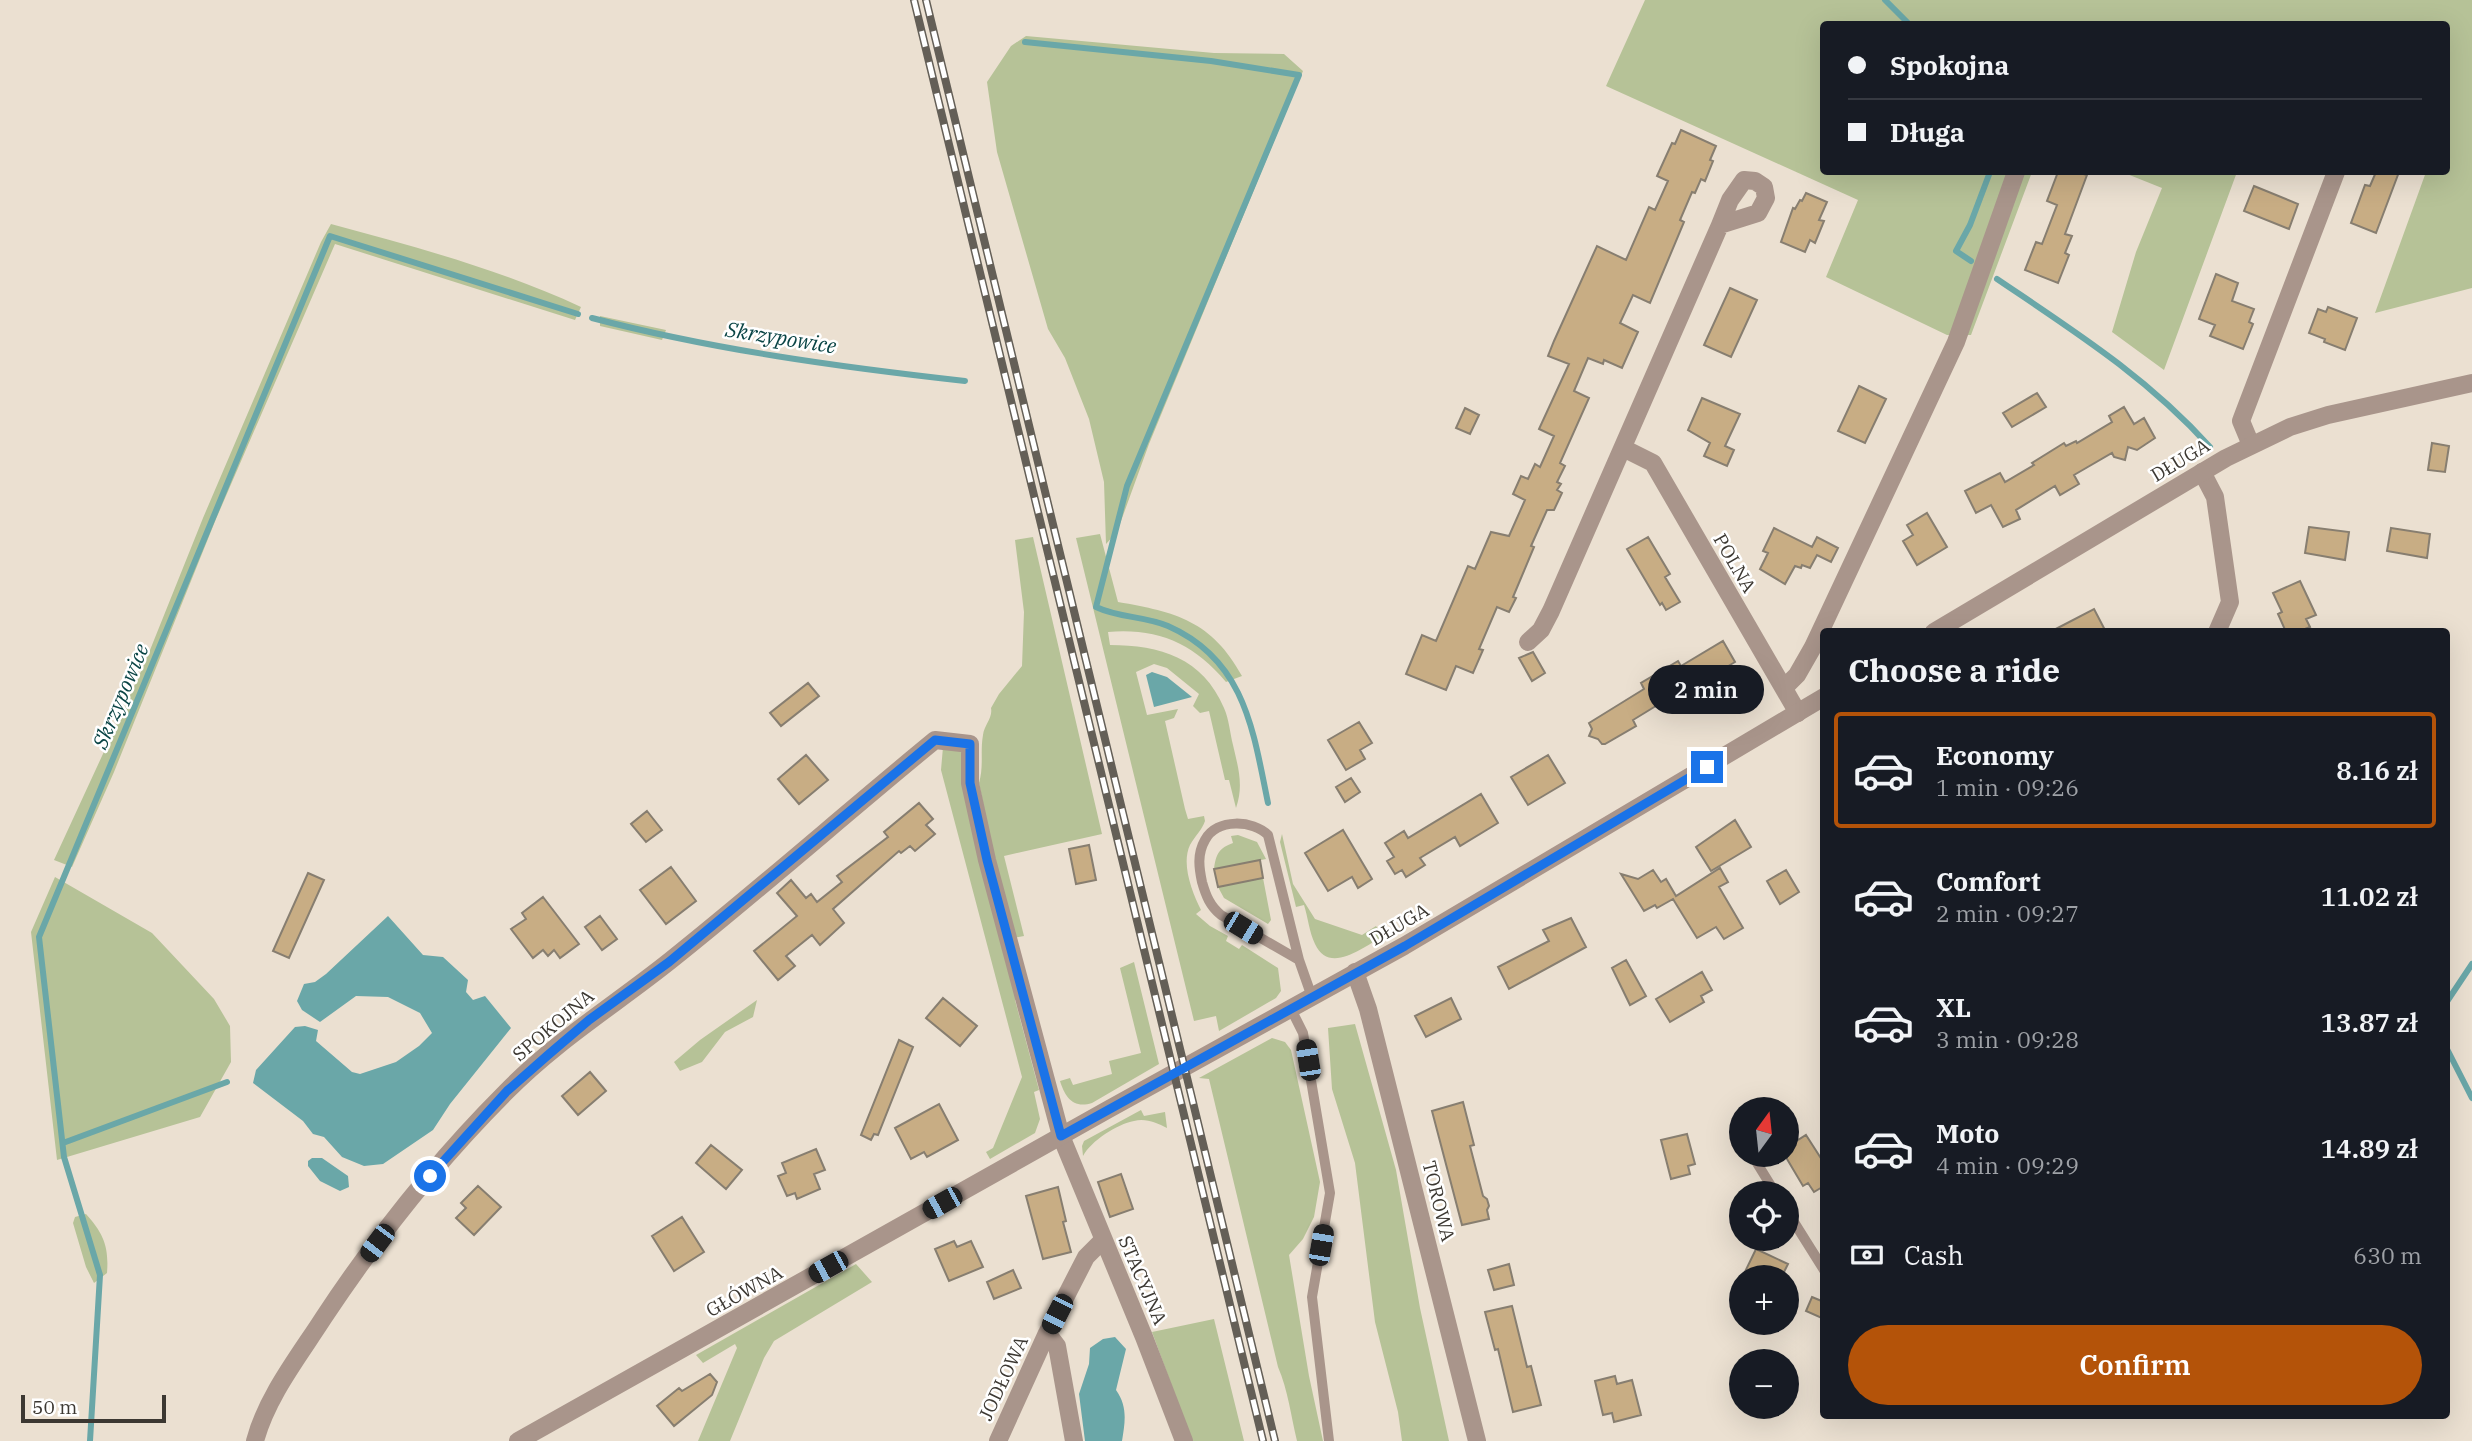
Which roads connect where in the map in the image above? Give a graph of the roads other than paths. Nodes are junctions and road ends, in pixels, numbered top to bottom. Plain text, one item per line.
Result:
1 (2015, 175) edge
2 (2335, 175) edge
3 (1720, 225) dead end
4 (2472, 383) edge
5 (2251, 445) junction
6 (1623, 448) junction
7 (2202, 471) junction
8 (1822, 628) edge
9 (1941, 628) edge
10 (2219, 628) edge
11 (1820, 632) edge
12 (1528, 642) dead end
13 (1784, 688) junction
14 (1820, 699) edge
15 (1798, 713) junction
16 (970, 744) joint
17 (1299, 960) junction
18 (1355, 972) junction
19 (1312, 997) junction
20 (1291, 1009) junction
21 (1061, 1136) junction
22 (989, 1176) joint
23 (1799, 1230) edge
24 (1103, 1240) junction
25 (1820, 1264) edge
26 (1047, 1333) junction
27 (255, 1441) edge
28 (518, 1441) edge
29 (998, 1441) edge
30 (1074, 1441) edge
31 (1184, 1441) edge
32 (1329, 1441) edge
33 (1477, 1441) edge

1 - 8 street
2 - 5 street
3 - 6 street
4 - 5 street, DŁUGA
5 - 7 street, DŁUGA
6 - 12 street
6 - 13 street, POLNA
7 - 9 street, DŁUGA
7 - 10 street
11 - 13 street
13 - 15 street, POLNA
14 - 15 street, DŁUGA
15 - 18 street, DŁUGA
16 - 21 street, STACYJNA
16 - 27 street, SPOKOJNA
17 - 17 lane
17 - 19 lane
18 - 19 street, DŁUGA
18 - 33 street, TOROWA
19 - 20 street, DŁUGA
20 - 21 street, DŁUGA
20 - 32 lane
21 - 22 street, DŁUGA
21 - 24 street, STACYJNA
22 - 28 street, GŁÓWNA
23 - 25 lane
24 - 26 street, JODŁOWA
24 - 31 street, STACYJNA
26 - 29 street, JODŁOWA
26 - 30 street

